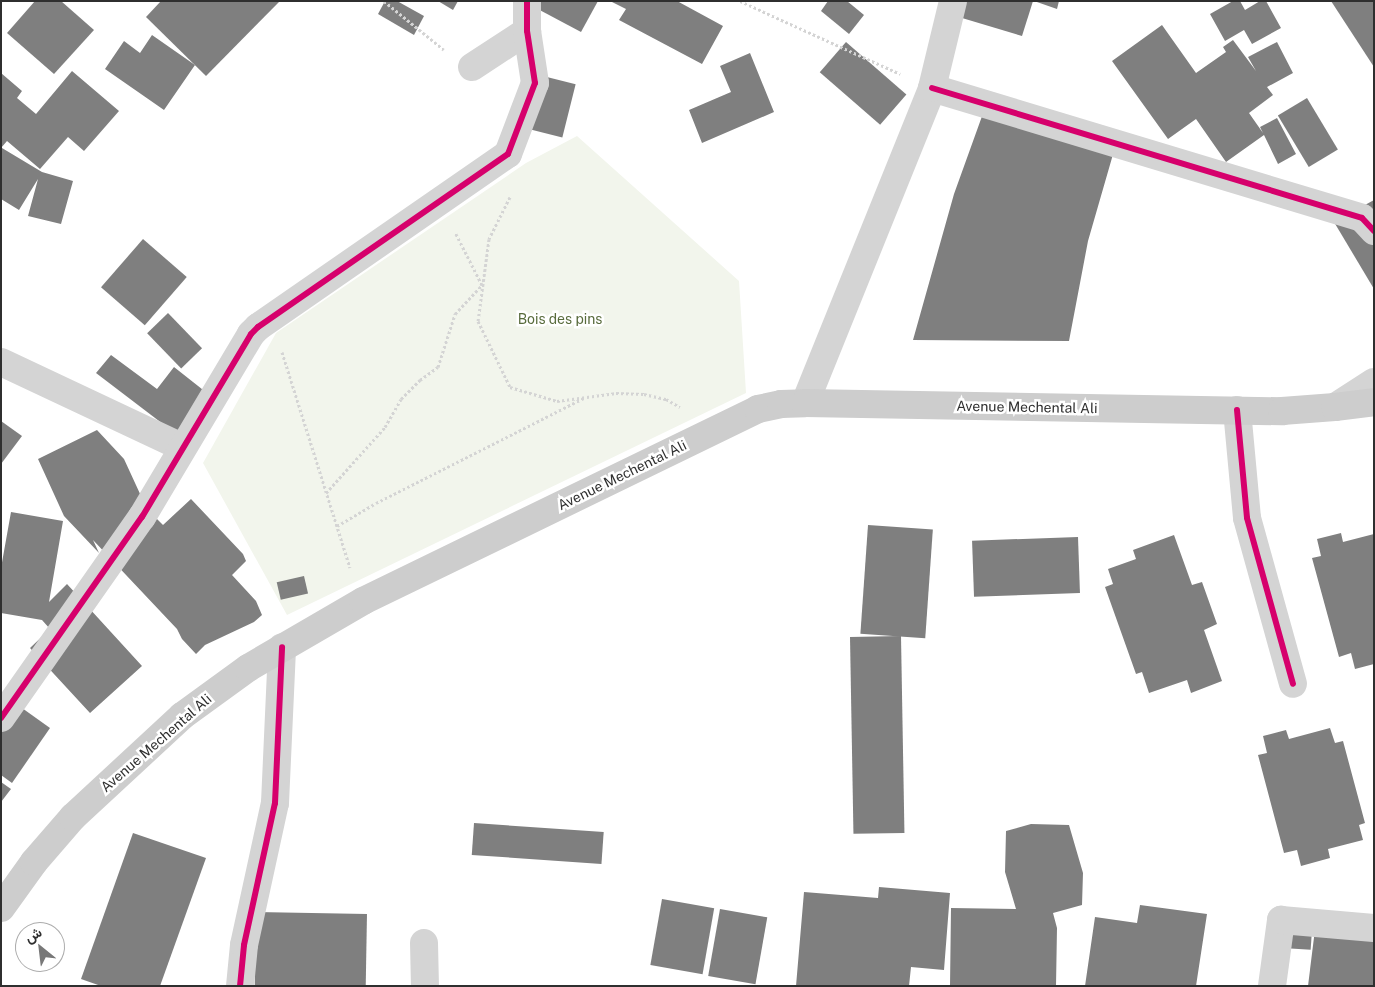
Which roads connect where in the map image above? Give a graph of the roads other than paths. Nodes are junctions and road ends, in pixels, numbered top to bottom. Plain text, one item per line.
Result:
1 (526, 1) edge
2 (953, 1) edge
3 (527, 31) junction
4 (472, 67) dead end
5 (932, 88) junction
6 (1374, 231) edge
7 (1, 362) edge
8 (1374, 382) edge
9 (1374, 402) edge
10 (804, 403) junction
11 (1335, 407) junction
12 (1237, 410) junction
13 (182, 447) junction
14 (282, 647) junction
15 (1293, 684) dead end
16 (1, 718) edge
17 (1, 908) edge
18 (1374, 928) edge
19 (424, 943) dead end
20 (240, 986) edge
21 (426, 986) edge
22 (1272, 986) edge

1 - 3 street
2 - 5 street
3 - 4 street
3 - 13 street
5 - 6 street
5 - 10 street
7 - 13 street
8 - 11 street
9 - 11 main road, Avenue Mechental Ali
10 - 12 main road, Avenue Mechental Ali
10 - 14 main road, Avenue Mechental Ali
11 - 12 main road, Avenue Mechental Ali
12 - 15 street
13 - 16 street
14 - 17 main road, Avenue Mechental Ali
14 - 20 street
18 - 22 street
19 - 21 street

